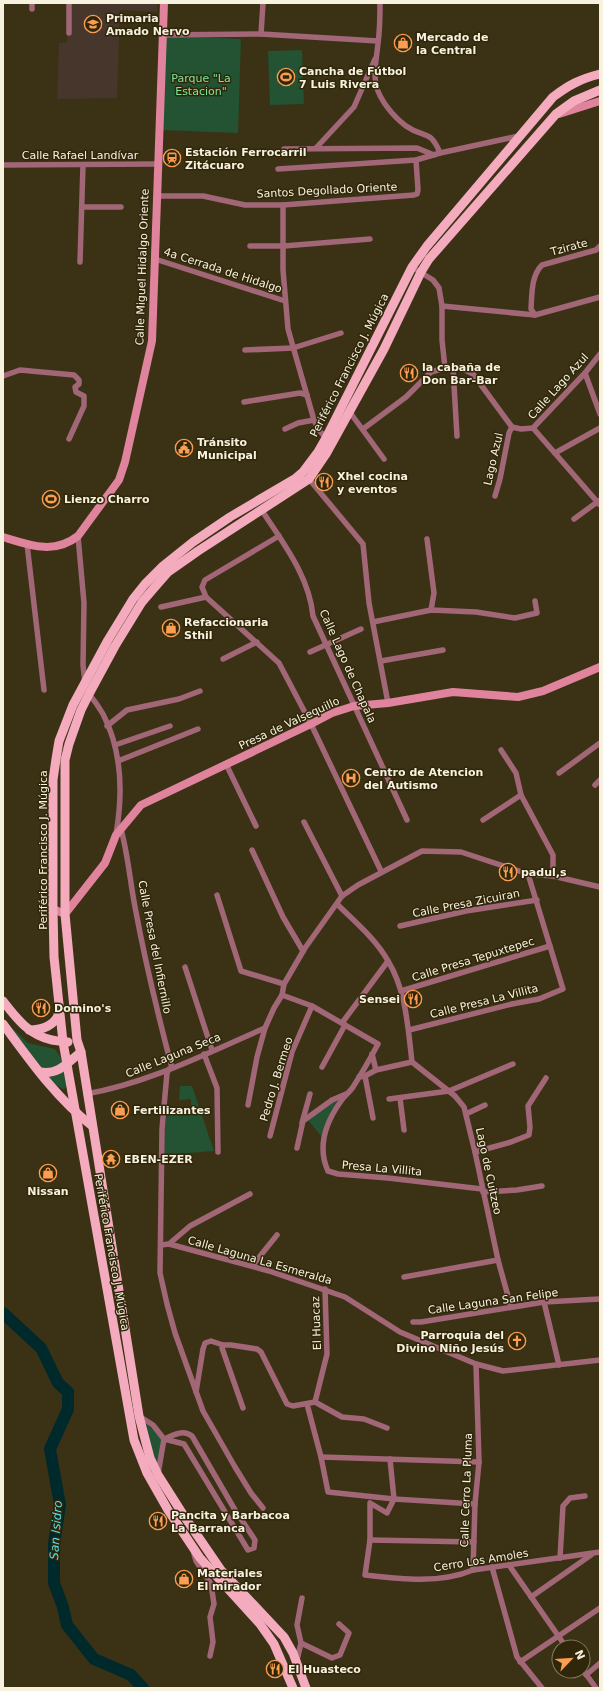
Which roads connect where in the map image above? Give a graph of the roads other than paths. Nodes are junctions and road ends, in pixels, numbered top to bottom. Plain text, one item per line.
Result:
1 (69, 3) edge
2 (164, 3) edge
3 (263, 3) edge
4 (380, 3) edge
5 (69, 33) dead end
6 (261, 34) junction
7 (162, 35) junction
8 (378, 42) junction
9 (376, 57) junction
10 (600, 74) edge
11 (600, 90) edge
12 (600, 101) edge
13 (541, 110) junction
14 (553, 117) junction
15 (519, 136) junction
16 (316, 148) junction
17 (284, 149) dead end
18 (440, 153) junction
19 (434, 155) junction
20 (416, 160) junction
21 (157, 164) junction
22 (3, 165) edge
23 (83, 166) junction
24 (278, 169) dead end
25 (157, 196) junction
26 (283, 205) junction
27 (82, 207) junction
28 (121, 207) dead end
29 (370, 239) dead end
30 (250, 246) dead end
31 (284, 246) junction
32 (600, 246) edge
33 (155, 258) junction
34 (80, 262) dead end
35 (412, 267) junction
36 (421, 272) junction
37 (600, 297) edge
38 (285, 301) junction
39 (442, 306) junction
40 (535, 315) junction
41 (341, 333) dead end
42 (293, 348) junction
43 (245, 350) dead end
44 (600, 354) edge
45 (445, 368) junction
46 (453, 368) junction
47 (585, 373) junction
48 (3, 376) edge
49 (307, 395) junction
50 (244, 402) dead end
51 (349, 411) junction
52 (600, 414) edge
53 (314, 420) junction
54 (512, 426) junction
55 (533, 428) junction
56 (600, 428) edge
57 (285, 429) dead end
58 (363, 429) junction
59 (457, 436) dead end
60 (326, 438) junction
61 (69, 439) dead end
62 (555, 452) junction
63 (384, 459) dead end
64 (309, 479) junction
65 (495, 496) dead end
66 (599, 502) edge
67 (259, 506) junction
68 (574, 518) dead end
69 (78, 536) junction
70 (278, 536) junction
71 (3, 537) edge
72 (427, 539) dead end
73 (27, 544) junction
74 (206, 597) junction
75 (535, 601) dead end
76 (161, 607) dead end
77 (431, 610) junction
78 (373, 622) junction
79 (361, 629) dead end
80 (257, 642) junction
81 (327, 645) junction
82 (443, 650) dead end
83 (310, 652) dead end
84 (223, 659) dead end
85 (381, 661) junction
86 (600, 667) edge
87 (85, 683) junction
88 (44, 690) dead end
89 (200, 691) dead end
90 (89, 694) junction
91 (388, 703) junction
92 (354, 706) junction
93 (311, 724) junction
94 (107, 726) junction
95 (170, 726) dead end
96 (198, 729) dead end
97 (600, 743) edge
98 (115, 745) junction
99 (500, 750) dead end
100 (118, 761) junction
101 (226, 764) junction
102 (559, 774) dead end
103 (600, 780) edge
104 (595, 785) dead end
105 (521, 795) junction
106 (407, 820) dead end
107 (483, 820) dead end
108 (304, 822) dead end
109 (256, 826) dead end
110 (118, 832) junction
111 (252, 850) dead end
112 (381, 871) junction
113 (528, 874) junction
114 (553, 876) junction
115 (600, 887) edge
116 (216, 895) dead end
117 (342, 896) junction
118 (537, 900) junction
119 (337, 904) junction
120 (53, 909) junction
121 (65, 914) junction
122 (400, 926) dead end
123 (550, 946) junction
124 (304, 951) junction
125 (388, 961) junction
126 (185, 967) dead end
127 (284, 984) junction
128 (401, 991) junction
129 (282, 995) junction
130 (3, 1001) edge
131 (59, 1003) junction
132 (312, 1006) junction
133 (3, 1024) edge
134 (344, 1024) junction
135 (265, 1028) junction
136 (28, 1030) junction
137 (409, 1030) junction
138 (77, 1040) junction
139 (63, 1042) junction
140 (212, 1050) junction
141 (80, 1052) junction
142 (204, 1054) junction
143 (372, 1054) junction
144 (412, 1062) junction
145 (66, 1064) junction
146 (514, 1064) dead end
147 (322, 1067) dead end
148 (170, 1069) junction
149 (376, 1070) junction
150 (40, 1072) junction
151 (362, 1076) junction
152 (546, 1078) dead end
153 (449, 1091) junction
154 (350, 1092) junction
155 (86, 1094) junction
156 (310, 1094) dead end
157 (400, 1098) junction
158 (389, 1099) dead end
159 (485, 1104) dead end
160 (248, 1106) dead end
161 (75, 1112) junction
162 (466, 1114) junction
163 (373, 1118) dead end
164 (302, 1123) junction
165 (91, 1125) junction
166 (404, 1130) dead end
167 (270, 1136) dead end
168 (297, 1148) dead end
169 (218, 1152) dead end
170 (475, 1152) junction
171 (542, 1186) dead end
172 (482, 1190) junction
173 (250, 1194) dead end
174 (277, 1235) dead end
175 (169, 1244) junction
176 (161, 1245) junction
177 (498, 1260) junction
178 (252, 1266) junction
179 (404, 1277) dead end
180 (325, 1289) junction
181 (600, 1298) edge
182 (544, 1302) junction
183 (511, 1306) junction
184 (413, 1322) dead end
185 (223, 1345) junction
186 (600, 1360) edge
187 (476, 1364) junction
188 (560, 1365) junction
189 (196, 1393) junction
190 (315, 1402) junction
191 (307, 1404) junction
192 (243, 1408) dead end
193 (139, 1416) junction
194 (387, 1428) dead end
195 (164, 1439) junction
196 (321, 1457) junction
197 (390, 1459) junction
198 (479, 1462) junction
199 (208, 1463) junction
200 (200, 1468) junction
201 (158, 1475) junction
202 (585, 1496) dead end
203 (394, 1499) junction
204 (475, 1504) junction
205 (263, 1508) dead end
206 (235, 1510) junction
207 (227, 1515) junction
208 (253, 1538) junction
209 (370, 1540) junction
210 (244, 1542) junction
211 (474, 1542) junction
212 (192, 1546) junction
213 (600, 1552) edge
214 (591, 1554) junction
215 (560, 1558) junction
216 (509, 1565) junction
217 (492, 1567) junction
218 (473, 1570) junction
219 (531, 1597) junction
220 (302, 1598) dead end
221 (600, 1608) edge
222 (339, 1624) dead end
223 (559, 1637) junction
224 (301, 1643) junction
225 (210, 1656) dead end
226 (296, 1662) junction
227 (520, 1662) junction
228 (600, 1664) edge
229 (591, 1669) edge
230 (589, 1679) edge
231 (293, 1688) edge
232 (306, 1688) edge
233 (542, 1688) edge
234 (596, 1688) edge

1 - 5 street
2 - 7 street, Calle Miguel Hidalgo Oriente
3 - 6 street
4 - 8 street
6 - 7 street
6 - 8 street
7 - 21 street, Calle Miguel Hidalgo Oriente
8 - 9 street
9 - 16 street
9 - 18 street
10 - 13 main road, Periférico Francisco J. Múgica
11 - 14 main road, Periférico Francisco J. Múgica
12 - 14 street
13 - 14 main road
13 - 15 main road, Periférico Francisco J. Múgica
14 - 36 main road, Periférico Francisco J. Múgica
15 - 18 street
15 - 35 main road, Periférico Francisco J. Múgica
16 - 17 street
16 - 19 street
18 - 19 street
19 - 20 street
20 - 24 street
20 - 26 street, Santos Degollado Oriente
21 - 23 street, Calle Rafael Landívar
21 - 25 street, Calle Miguel Hidalgo Oriente
22 - 23 street, Calle Rafael Landívar
23 - 27 street
25 - 26 street, Santos Degollado Oriente
25 - 33 street, Calle Miguel Hidalgo Oriente
26 - 31 street
27 - 28 street
27 - 34 street
29 - 31 street
30 - 31 street
31 - 38 street
32 - 40 street, Tzirate
33 - 38 street, 4a Cerrada de Hidalgo
33 - 69 street, Calle Miguel Hidalgo Oriente
35 - 36 street
35 - 60 main road, Periférico Francisco J. Múgica
36 - 39 street
36 - 51 main road, Periférico Francisco J. Múgica
37 - 40 street
38 - 42 street
39 - 40 street
39 - 45 street
41 - 42 street
42 - 43 street
42 - 49 street
44 - 47 street, Calle Lago Azul
45 - 46 street
45 - 58 street
46 - 54 street
46 - 59 street
47 - 52 street
47 - 55 street, Calle Lago Azul
48 - 61 street
49 - 50 street
49 - 53 street
51 - 58 street
51 - 64 main road, Periférico Francisco J. Múgica
53 - 57 street
53 - 60 street
54 - 55 street, Calle Lago Azul
54 - 65 street, Lago Azul
55 - 62 street
56 - 62 street
58 - 63 street
60 - 67 main road, Periférico Francisco J. Múgica
62 - 66 street
64 - 67 main road, Periférico Francisco J. Múgica
64 - 78 street
66 - 68 street
67 - 70 street, Calle Lago de Chapala
67 - 87 main road, Periférico Francisco J. Múgica
67 - 90 main road, Periférico Francisco J. Múgica
69 - 73 street
69 - 87 street
70 - 74 street
70 - 81 street, Calle Lago de Chapala
71 - 73 street
72 - 77 street
73 - 88 street
74 - 76 street
74 - 80 street
75 - 77 street
77 - 78 street
78 - 85 street
79 - 81 street
80 - 84 street
80 - 93 street
81 - 83 street
81 - 92 street, Calle Lago de Chapala
82 - 85 street
85 - 91 street
86 - 91 street, Presa de Valsequillo
87 - 120 main road, Periférico Francisco J. Múgica
89 - 94 street
90 - 94 street, Calle Presa del Infiernillo
90 - 121 main road, Periférico Francisco J. Múgica
91 - 92 street, Presa de Valsequillo
92 - 93 street, Presa de Valsequillo
92 - 106 street, Calle Lago de Chapala
93 - 101 street, Presa de Valsequillo
93 - 112 street
94 - 98 street, Calle Presa del Infiernillo
95 - 98 street
96 - 100 street
97 - 102 street
98 - 100 street, Calle Presa del Infiernillo
99 - 105 street
100 - 110 street, Calle Presa del Infiernillo
101 - 109 street
101 - 110 street, Presa de Valsequillo
103 - 104 street
105 - 107 street
105 - 114 street
108 - 117 street
110 - 121 street, Presa de Valsequillo
110 - 148 street, Calle Presa del Infiernillo
111 - 124 street
112 - 113 street
112 - 117 street
113 - 114 street
113 - 118 street
114 - 115 street
116 - 127 street
117 - 119 street
118 - 122 street, Calle Presa Zicuiran
118 - 123 street
119 - 124 street
119 - 125 street
120 - 121 street
120 - 131 main road, Periférico Francisco J. Múgica
121 - 138 main road, Periférico Francisco J. Múgica
123 - 128 street, Calle Presa Tepuxtepec
123 - 137 street, Calle Presa La Villita
124 - 127 street
125 - 128 street
125 - 134 street
126 - 140 street
127 - 129 street
128 - 137 street
129 - 132 street
129 - 135 street
130 - 136 main road
131 - 136 main road
131 - 139 main road, Periférico Francisco J. Múgica
132 - 134 street
132 - 167 street, Pedro J. Bermeo
133 - 150 main road
134 - 143 street, Presa La Villita
134 - 147 street
135 - 140 street, Calle Laguna Seca
135 - 160 street
136 - 139 main road
137 - 144 street
138 - 139 main road
138 - 141 main road, Periférico Francisco J. Múgica
139 - 145 main road, Periférico Francisco J. Múgica
140 - 142 street, Calle Laguna Seca
141 - 145 main road
141 - 155 main road, Periférico Francisco J. Múgica
142 - 148 street, Calle Laguna Seca
142 - 169 street
143 - 149 street
143 - 151 street, Presa La Villita
144 - 149 street
144 - 153 street, Lago de Cuitzeo
145 - 150 main road
145 - 161 main road, Periférico Francisco J. Múgica
146 - 153 street
148 - 155 street, Calle Laguna Seca
148 - 176 street, Calle Presa del Infiernillo
149 - 151 street
150 - 161 main road
151 - 154 street, Presa La Villita
151 - 163 street
152 - 170 street
153 - 157 street
153 - 162 street, Lago de Cuitzeo
154 - 164 street
154 - 172 street, Presa La Villita
155 - 165 main road, Periférico Francisco J. Múgica
156 - 164 street
157 - 158 street
157 - 166 street
159 - 162 street
161 - 165 main road
161 - 212 main road, Periférico Francisco J. Múgica
162 - 170 street, Lago de Cuitzeo
164 - 168 street
165 - 193 main road, Periférico Francisco J. Múgica
170 - 172 street, Lago de Cuitzeo
171 - 172 street
172 - 177 street, Lago de Cuitzeo
173 - 175 street
174 - 178 street
175 - 176 street, Calle Laguna La Esmeralda
175 - 178 street, Calle Laguna La Esmeralda
176 - 189 street, Calle Presa del Infiernillo
177 - 179 street
177 - 183 street, Lago de Cuitzeo
178 - 180 street, Calle Laguna La Esmeralda
180 - 187 street, Calle Laguna La Esmeralda
180 - 190 street, El Huacaz
181 - 182 street, Calle Laguna San Felipe
182 - 183 street, Calle Laguna San Felipe
182 - 188 street
183 - 184 street, Calle Laguna San Felipe
185 - 189 street
185 - 191 street
185 - 192 street
186 - 188 street, Calle Laguna La Esmeralda
187 - 188 street, Calle Laguna La Esmeralda
187 - 198 street, Calle Cerro La Pluma
189 - 205 street, Calle Presa del Infiernillo
190 - 191 street
190 - 194 street
191 - 196 street
193 - 195 street
193 - 201 main road, Periférico Francisco J. Múgica
195 - 199 street
195 - 200 street
195 - 201 street
196 - 197 street
196 - 203 street
197 - 198 street
197 - 203 street
198 - 204 street, Calle Cerro La Pluma
199 - 200 street
199 - 206 street
200 - 207 street
201 - 226 main road, Periférico Francisco J. Múgica
202 - 215 street
203 - 204 street
203 - 209 street
204 - 211 street, Calle Cerro La Pluma
206 - 207 street
206 - 208 street
207 - 210 street
208 - 210 street
208 - 210 street
209 - 211 street
209 - 218 street, Cerro Los Amoles
211 - 218 street, Calle Cerro La Pluma
212 - 225 street
212 - 231 main road, Periférico Francisco J. Múgica
213 - 214 street, Cerro Los Amoles
214 - 215 street, Cerro Los Amoles
214 - 219 street
215 - 216 street, Cerro Los Amoles
216 - 217 street, Cerro Los Amoles
216 - 219 street
217 - 218 street, Cerro Los Amoles
217 - 227 street
219 - 223 street
220 - 224 street
221 - 223 street
222 - 224 street
223 - 227 street
224 - 226 street
226 - 232 main road, Periférico Francisco J. Múgica
227 - 233 street
228 - 229 street
230 - 234 street

